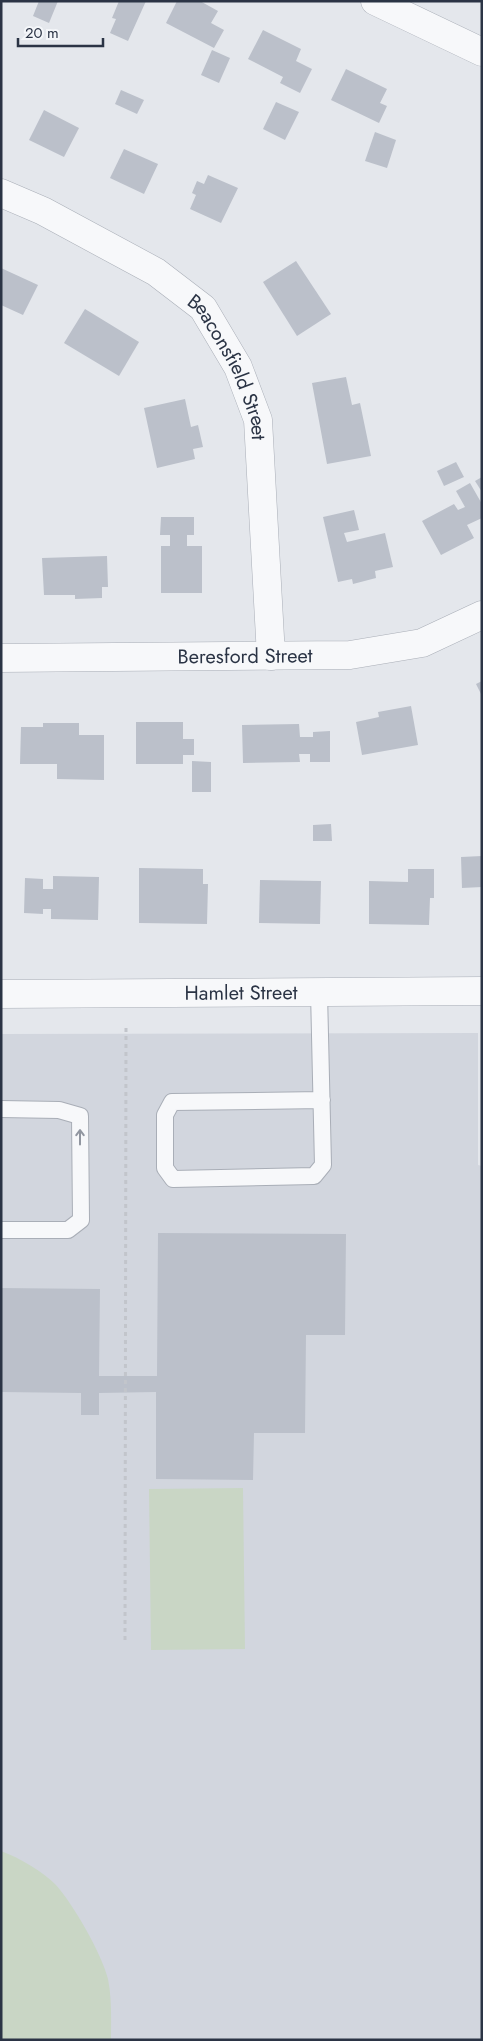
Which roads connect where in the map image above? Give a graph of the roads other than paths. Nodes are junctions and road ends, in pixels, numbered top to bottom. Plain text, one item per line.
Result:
1 (374, 1) edge
2 (482, 52) edge
3 (1, 193) edge
4 (482, 616) edge
5 (271, 656) junction
6 (1, 658) edge
7 (482, 991) edge
8 (319, 992) junction
9 (1, 994) edge
10 (322, 1100) junction
11 (1, 1108) edge
12 (1, 1230) edge

1 - 2 street
3 - 5 street, Beaconsfield Street
4 - 5 street, Beresford Street
5 - 6 street, Beresford Street
7 - 8 street, Hamlet Street
8 - 9 street, Hamlet Street
8 - 10 lane
10 - 10 lane
12 -> 11 lane

